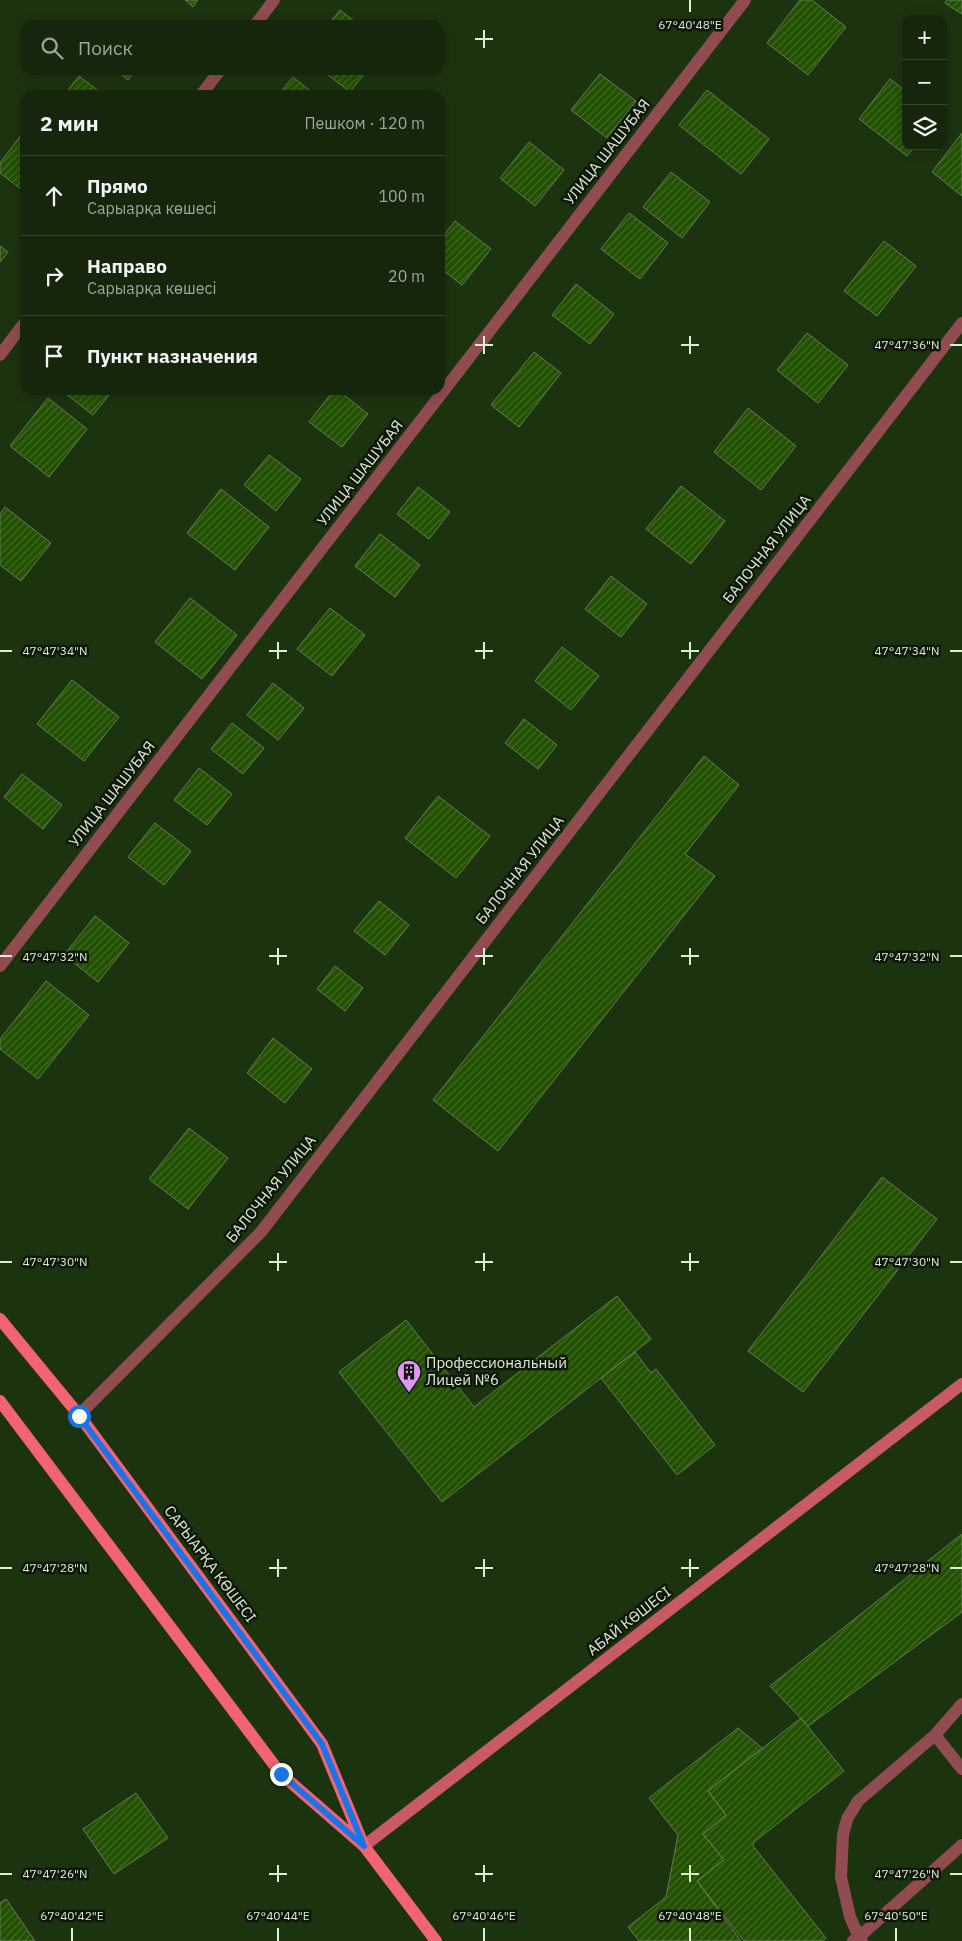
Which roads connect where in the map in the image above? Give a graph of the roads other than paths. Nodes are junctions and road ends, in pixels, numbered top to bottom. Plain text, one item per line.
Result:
1 (274, 0) edge
2 (746, 0) edge
3 (259, 20) edge
4 (216, 75) edge
5 (205, 90) edge
6 (962, 323) edge
7 (20, 329) edge
8 (0, 355) edge
9 (445, 390) edge
10 (441, 395) edge
11 (0, 966) edge
12 (0, 1319) edge
13 (962, 1384) edge
14 (0, 1401) edge
15 (79, 1416) junction
16 (962, 1704) edge
17 (935, 1735) junction
18 (962, 1769) edge
19 (962, 1845) edge
20 (364, 1846) junction
21 (858, 1940) edge
22 (436, 1941) edge

1 - 3 street
2 - 9 street, УЛИЦА ШАШУБАЯ
4 - 5 street
6 - 15 street, БАЛОЧНАЯ УЛИЦА
7 - 8 street
10 - 11 street, УЛИЦА ШАШУБАЯ
12 - 15 main road, САРЫАРҚА КӨШЕСІ
13 - 20 main road, АБАЙ КӨШЕСІ
14 - 20 main road, САРЫАРҚА КӨШЕСІ
15 - 20 main road, САРЫАРҚА КӨШЕСІ
16 - 17 street
17 - 18 street
17 - 21 street
19 - 21 street
20 - 22 main road, САРЫАРҚА КӨШЕСІ

